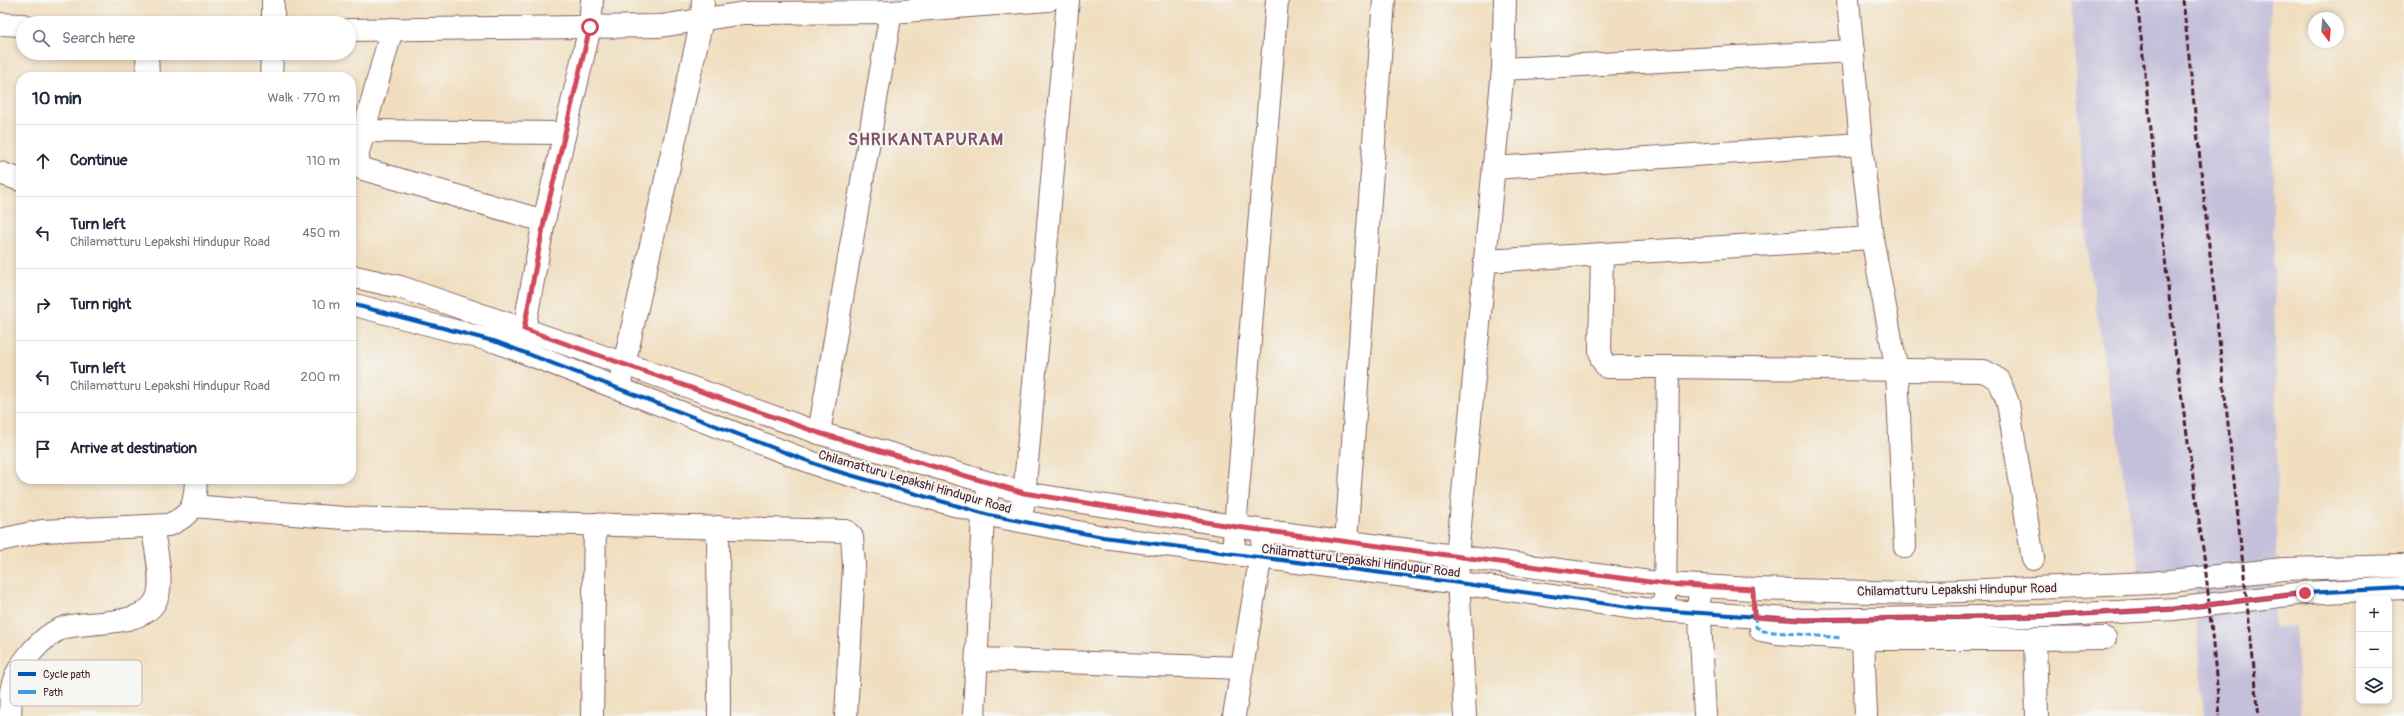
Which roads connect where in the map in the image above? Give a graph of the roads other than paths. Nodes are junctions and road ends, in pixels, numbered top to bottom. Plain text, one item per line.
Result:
1 (273, 0) edge
2 (592, 0) edge
3 (1048, 0) edge
4 (1068, 0) edge
5 (1277, 0) edge
6 (1384, 0) edge
7 (1505, 0) edge
8 (1848, 0) edge
9 (702, 10) edge
10 (891, 12) junction
11 (273, 16) edge
12 (0, 24) edge
13 (16, 25) edge
14 (590, 27) junction
15 (392, 29) junction
16 (356, 30) edge
17 (1853, 51) junction
18 (147, 60) edge
19 (272, 60) edge
20 (1503, 69) junction
21 (148, 72) edge
22 (271, 72) edge
23 (364, 131) junction
24 (564, 134) junction
25 (1860, 144) junction
26 (1494, 168) junction
27 (0, 173) edge
28 (16, 178) edge
29 (544, 222) junction
30 (1872, 238) junction
31 (1602, 254) junction
32 (1486, 261) junction
33 (356, 277) edge
34 (356, 305) edge
35 (524, 329) junction
36 (625, 364) junction
37 (1668, 367) junction
38 (1897, 371) junction
39 (617, 388) junction
40 (819, 433) junction
41 (990, 483) junction
42 (195, 484) edge
43 (1024, 493) junction
44 (192, 506) junction
45 (983, 514) junction
46 (1021, 521) junction
47 (595, 524) junction
48 (152, 526) junction
49 (718, 527) junction
50 (1237, 527) junction
51 (1266, 531) junction
52 (0, 540) edge
53 (1346, 542) junction
54 (1905, 547) dead end
55 (1232, 553) junction
56 (1458, 556) junction
57 (1260, 557) junction
58 (2034, 559) dead end
59 (2404, 566) edge
60 (1457, 582) junction
61 (1665, 584) junction
62 (1699, 585) junction
63 (2404, 588) edge
64 (1753, 589) junction
65 (1664, 611) junction
66 (1700, 613) junction
67 (1754, 617) junction
68 (2105, 638) dead end
69 (1863, 639) junction
70 (2035, 639) junction
71 (977, 659) junction
72 (26, 660) edge
73 (1242, 668) junction
74 (10, 706) edge
75 (10, 716) edge
76 (592, 716) edge
77 (719, 716) edge
78 (846, 716) edge
79 (974, 716) edge
80 (1234, 716) edge
81 (1465, 716) edge
82 (1705, 716) edge
83 (1866, 716) edge
84 (2037, 716) edge

1 - 11 street
2 - 14 street
3 - 10 street
4 - 43 street
5 - 50 street
6 - 53 street
7 - 20 street
8 - 17 street
9 - 10 street
9 - 14 street
9 - 36 street
10 - 40 street
12 - 13 street
14 - 15 street
14 - 24 street
15 - 16 street
15 - 23 street
17 - 20 street
17 - 25 street
18 - 21 street
19 - 22 street
20 - 26 street
23 - 24 street
23 - 29 street
24 - 29 street
25 - 26 street
25 - 30 street
26 - 32 street
27 - 28 street
29 - 35 street
30 - 31 street
30 - 38 street
31 - 32 street
31 - 37 street
32 - 56 street
33 - 35 street, Chilamatturu Lepakshi Hindupur Road
34 - 39 street, Chilamatturu Lepakshi Hindupur Road
35 - 36 street, Chilamatturu Lepakshi Hindupur Road
36 - 39 street
36 - 40 street, Chilamatturu Lepakshi Hindupur Road
37 - 38 street
37 - 61 street
38 - 54 street
38 - 58 street
39 - 45 street, Chilamatturu Lepakshi Hindupur Road
40 - 41 street, Chilamatturu Lepakshi Hindupur Road
41 - 43 street, Chilamatturu Lepakshi Hindupur Road
41 - 45 street
42 - 44 street
43 - 46 street
43 - 50 street, Chilamatturu Lepakshi Hindupur Road
44 - 47 street
44 - 48 street
45 - 46 street, Chilamatturu Lepakshi Hindupur Road
45 - 71 street
46 - 55 street, Chilamatturu Lepakshi Hindupur Road
47 - 49 street
47 - 76 street
48 - 52 street
48 - 72 street
49 - 77 street
49 - 78 street
50 - 51 street, Chilamatturu Lepakshi Hindupur Road
50 - 55 street
51 - 53 street, Chilamatturu Lepakshi Hindupur Road
51 - 57 street
53 - 56 street, Chilamatturu Lepakshi Hindupur Road
55 - 57 street, Chilamatturu Lepakshi Hindupur Road
56 - 60 street
56 - 61 street, Chilamatturu Lepakshi Hindupur Road
57 - 60 street, Chilamatturu Lepakshi Hindupur Road
57 - 73 street
59 - 64 street, Chilamatturu Lepakshi Hindupur Road
60 - 65 street, Chilamatturu Lepakshi Hindupur Road
60 - 81 street
61 - 62 street, Chilamatturu Lepakshi Hindupur Road
61 - 65 street
62 - 64 street, Chilamatturu Lepakshi Hindupur Road
62 - 66 street
63 - 67 street, Chilamatturu Lepakshi Hindupur Road
64 - 67 street
65 - 66 street, Chilamatturu Lepakshi Hindupur Road
66 - 67 street, Chilamatturu Lepakshi Hindupur Road
66 - 82 street
67 - 69 street
68 - 70 street
69 - 70 street
69 - 83 street
70 - 84 street
71 - 73 street
71 - 79 street
73 - 80 street
74 - 75 street

